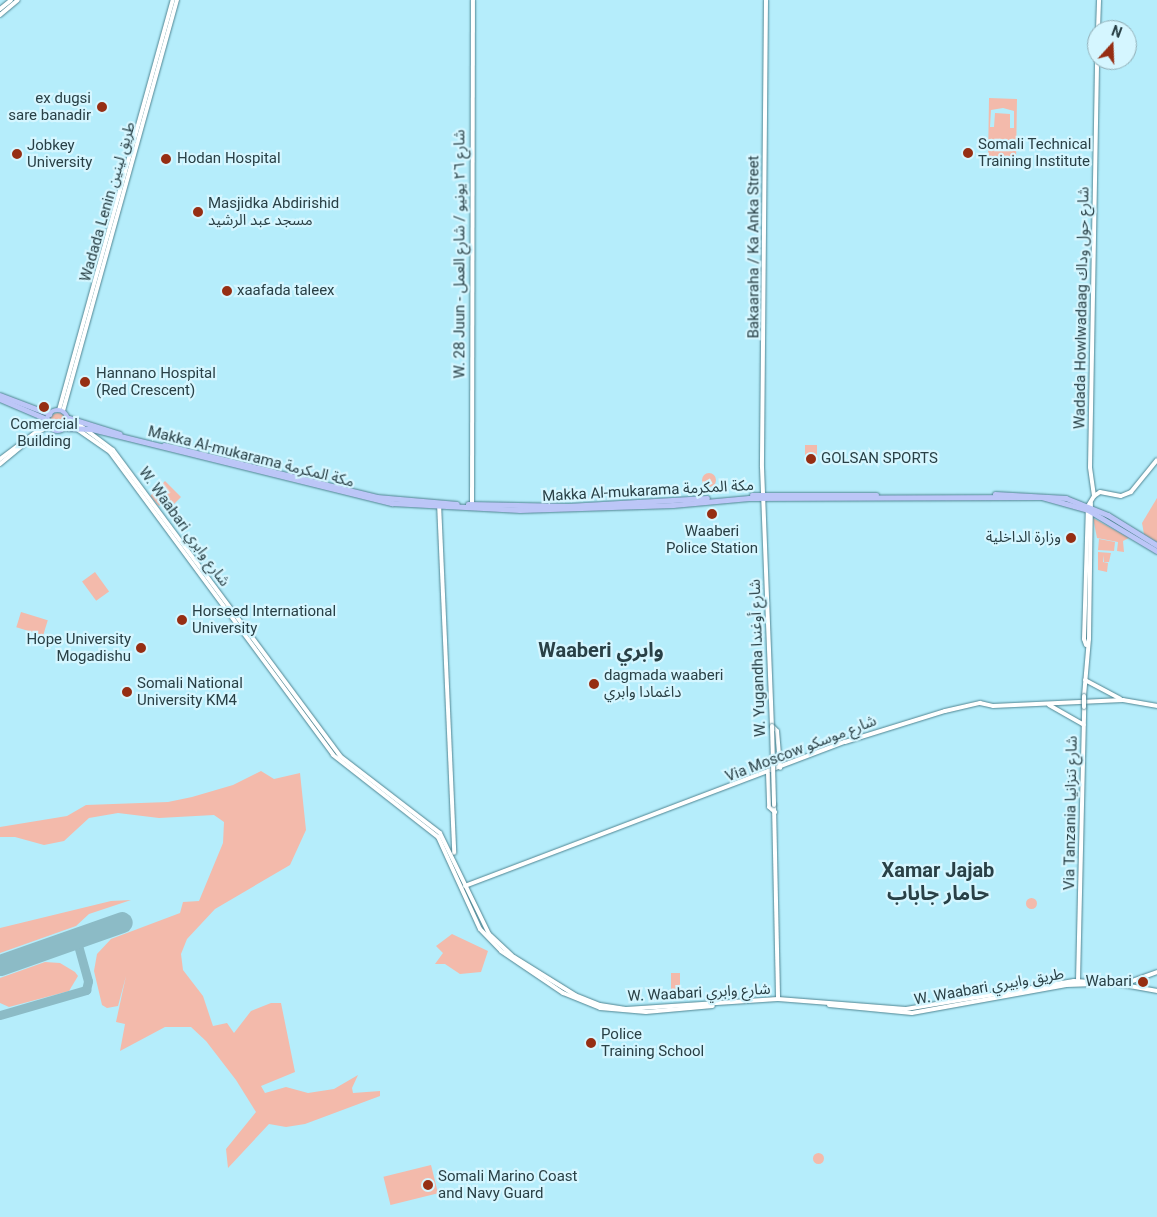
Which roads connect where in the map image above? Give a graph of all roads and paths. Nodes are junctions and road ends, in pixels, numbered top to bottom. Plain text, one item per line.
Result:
1 (11, 0) edge
2 (18, 0) edge
3 (173, 0) edge
4 (178, 0) edge
5 (473, 0) edge
6 (766, 0) edge
7 (1099, 0) edge
8 (0, 9) edge
9 (0, 16) edge
10 (1098, 20) edge
11 (1097, 70) edge
12 (103, 255) junction
13 (0, 395) edge
14 (0, 399) edge
15 (61, 411) junction
16 (70, 418) junction
17 (48, 421) junction
18 (72, 427) junction
19 (66, 428) junction
20 (85, 428) junction
21 (0, 459) edge
22 (1157, 460) edge
23 (0, 464) edge
24 (764, 496) junction
25 (1094, 496) junction
26 (439, 505) junction
27 (472, 506) junction
28 (1090, 508) junction
29 (1134, 534) junction
30 (1157, 545) edge
31 (1157, 551) edge
32 (1085, 680) junction
33 (1123, 700) junction
34 (1047, 704) junction
35 (1157, 706) edge
36 (1084, 725) junction
37 (772, 726) junction
38 (780, 768) junction
39 (768, 773) junction
40 (774, 812) junction
41 (452, 859) junction
42 (465, 886) junction
43 (1157, 972) edge
44 (1078, 981) junction
45 (1124, 984) junction
46 (1157, 991) edge
47 (778, 1000) junction

1 - 8 main road
2 - 9 main road
3 - 12 main road
4 - 12 main road, Wadada Lenin طريق لينين
5 - 27 main road, W. 28 Juun - شارع ٢٦ يونيو / شارع العمل
6 - 24 main road, Bakaaraha / Ka Anka Street
7 - 10 main road
11 - 25 main road, Wadada Howlwadaag شارع حول وداك
12 - 15 main road, Wadada Lenin طريق لينين
13 - 17 highway
14 - 17 highway
15 - 16 highway
15 - 17 highway
16 - 19 highway
16 - 20 main road, W. Waabari شارع وابري
16 - 26 highway, Makka Al-mukarama مكة المكرمة
17 - 19 highway, Makka Al-mukarama مكة المكرمة
17 - 21 main road
17 - 23 main road
18 - 19 highway, Makka Al-mukarama مكة المكرمة
18 - 20 highway, Makka Al-mukarama مكة المكرمة
18 - 41 main road, W. Waabari شارع وابري
20 - 26 highway, Makka Al-mukarama مكة المكرمة
20 - 41 main road, W. Waabari شارع وابري
22 - 25 main road
24 - 27 highway, Makka Al-mukarama مكة المكرمة
24 - 28 highway, Makka Al-mukarama مكة المكرمة
24 - 37 main road, W. Yugandha شارع أوغندا
25 - 28 main road, Via Tanzania شارع تنزانيا
26 - 27 highway, Makka Al-mukarama مكة المكرمة
26 - 41 main road
28 - 29 highway, Makka Al-mukarama مكة المكرمة
28 - 32 main road, Via Tanzania شارع تنزانيا
29 - 30 highway
29 - 31 highway
32 - 33 main road
32 - 36 main road, Via Tanzania شارع تنزانيا, bridge
33 - 34 main road, Via Moscow شارع موسكو
33 - 35 main road, Via Moscow شارع موسكو
34 - 36 main road
34 - 38 main road, Via Moscow شارع موسكو
36 - 44 main road, Via Tanzania شارع تنزانيا
37 - 38 main road
37 - 40 main road, W. Yugandha شارع أوغندا, bridge
38 - 39 main road, Via Moscow شارع موسكو
39 - 40 main road
39 - 42 main road, Via Moscow شارع موسكو
40 - 47 main road, W. Yugandha شارع أوغندا
41 - 42 main road, W. Waabari شارع وابري
41 - 47 main road, W. Waabari طريق وابيري
42 - 47 main road, W. Waabari شارع وابري
43 - 45 main road
44 - 45 main road, W. Waabari شارع وابري
44 - 47 main road, W. Waabari شارع وابري
45 - 46 main road
45 - 47 main road, W. Waabari طريق وابيري

